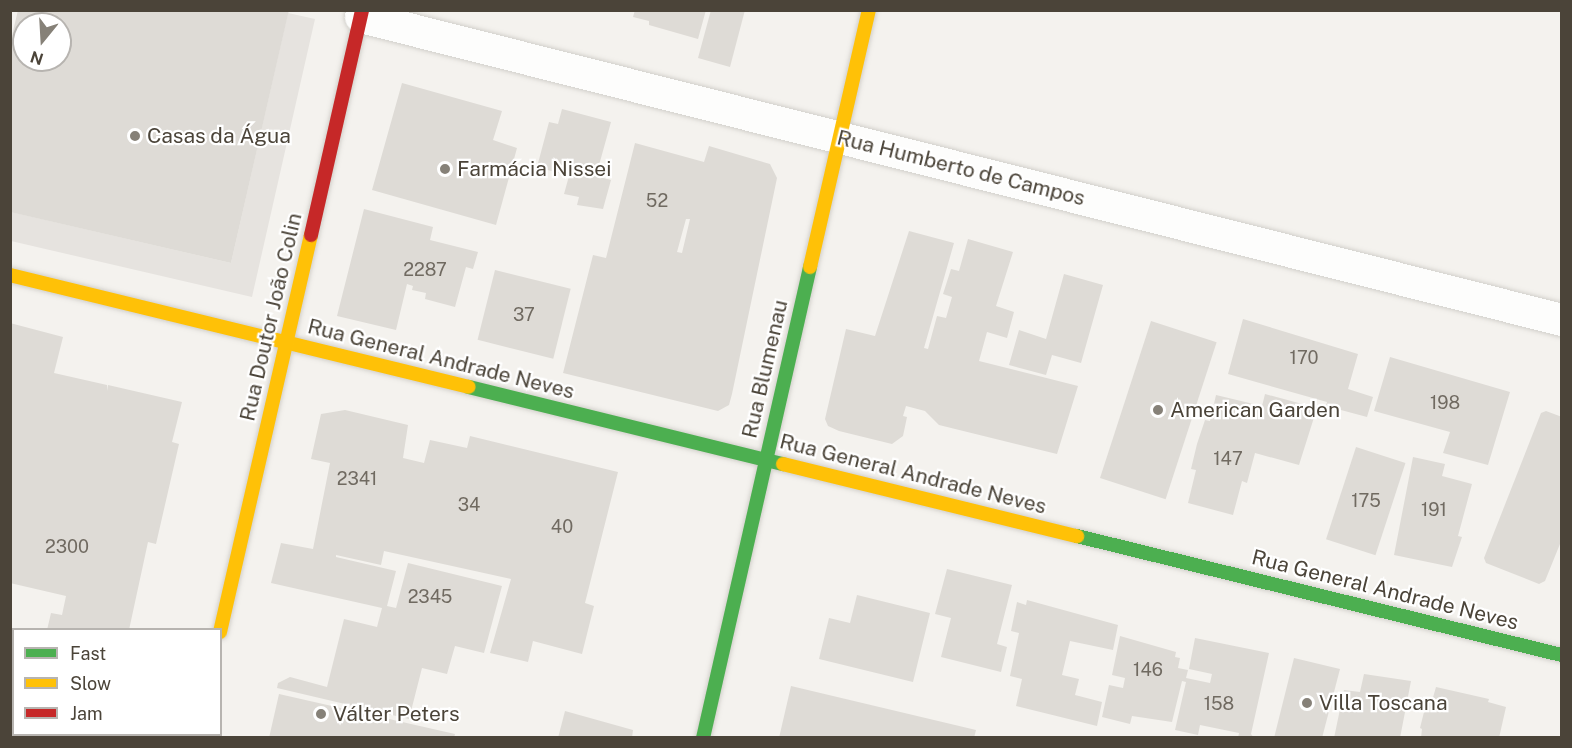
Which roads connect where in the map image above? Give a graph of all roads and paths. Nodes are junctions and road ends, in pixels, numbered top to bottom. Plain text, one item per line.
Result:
1 (869, 10) edge
2 (362, 14) edge
3 (840, 138) junction
4 (10, 275) edge
5 (1562, 320) edge
6 (286, 342) junction
7 (766, 460) junction
8 (221, 628) edge
9 (1562, 655) edge
10 (703, 738) edge

1 - 3 street, Rua Blumenau
2 - 3 street, Rua Humberto de Campos
2 - 6 street, Rua Doutor João Colin
3 - 5 street, Rua Humberto de Campos
3 - 7 street, Rua Blumenau
4 - 6 street, Rua General Andrade Neves
6 - 7 street, Rua General Andrade Neves
6 - 8 street, Rua Doutor João Colin
7 - 9 street, Rua General Andrade Neves
7 - 10 street, Rua Blumenau

